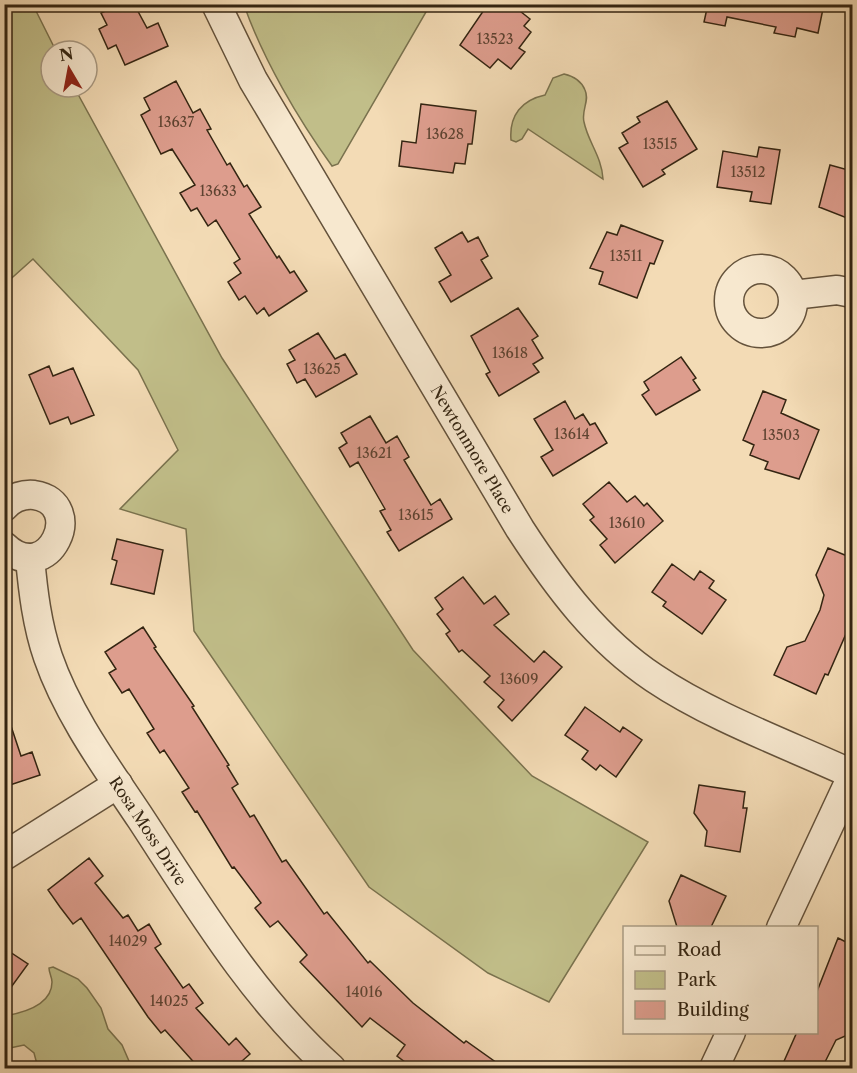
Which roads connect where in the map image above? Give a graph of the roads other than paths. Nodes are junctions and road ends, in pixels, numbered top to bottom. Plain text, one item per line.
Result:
1 (216, 4) edge
2 (852, 293) edge
3 (793, 295) dead end
4 (4, 507) edge
5 (4, 546) edge
6 (30, 558) junction
7 (852, 775) edge
8 (118, 784) junction
9 (4, 856) edge
10 (781, 926) edge
11 (730, 1034) edge
12 (331, 1068) edge
13 (714, 1068) edge

1 - 7 street, Newtonmore Place
2 - 3 street
4 - 6 street
5 - 6 street
6 - 8 street, Rosa Moss Drive
7 - 10 street
8 - 9 street
8 - 12 street, Rosa Moss Drive
11 - 13 street

